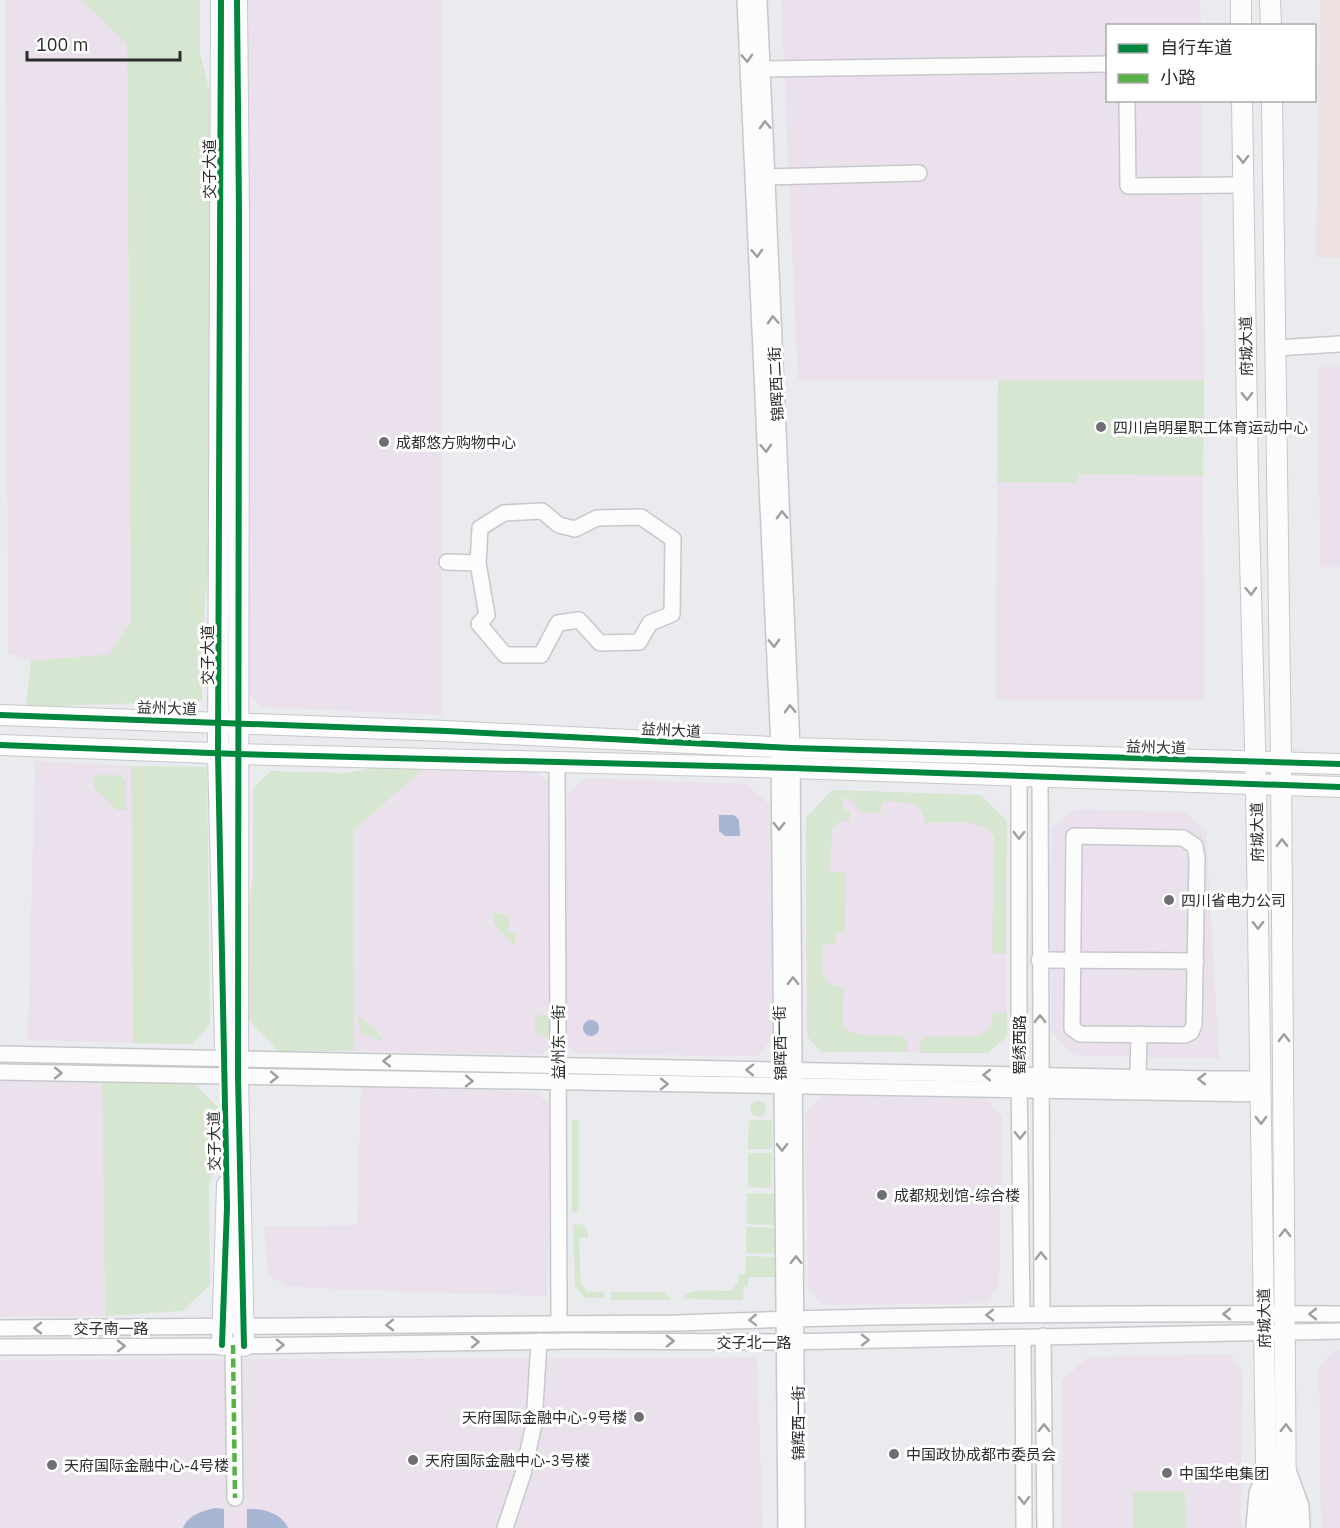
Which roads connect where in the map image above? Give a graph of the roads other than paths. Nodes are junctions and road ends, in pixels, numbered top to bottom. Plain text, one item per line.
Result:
1 (221, 0) edge
2 (237, 0) edge
3 (745, 0) edge
4 (759, 0) edge
5 (1241, 0) edge
6 (1270, 0) edge
7 (1241, 24) edge
8 (1271, 24) edge
9 (1106, 64) edge
10 (764, 69) junction
11 (1127, 102) edge
12 (1242, 102) edge
13 (1272, 102) edge
14 (919, 173) dead end
15 (766, 177) junction
16 (1243, 185) junction
17 (1340, 344) edge
18 (1276, 348) junction
19 (447, 562) dead end
20 (478, 563) junction
21 (0, 715) edge
22 (228, 722) junction
23 (0, 745) edge
24 (228, 753) junction
25 (785, 758) junction
26 (557, 761) junction
27 (1256, 762) junction
28 (1281, 762) junction
29 (1340, 764) edge
30 (1019, 776) junction
31 (1040, 777) junction
32 (1256, 785) junction
33 (1282, 785) junction
34 (1340, 787) edge
35 (1039, 960) junction
36 (1072, 960) junction
37 (1196, 961) junction
38 (1139, 1034) junction
39 (0, 1054) edge
40 (558, 1066) junction
41 (232, 1067) junction
42 (0, 1072) edge
43 (1138, 1077) junction
44 (788, 1078) junction
45 (558, 1082) junction
46 (1019, 1083) junction
47 (1040, 1083) junction
48 (1261, 1086) junction
49 (1042, 1314) junction
50 (1340, 1314) edge
51 (1022, 1315) junction
52 (791, 1318) junction
53 (560, 1323) junction
54 (1264, 1323) junction
55 (1286, 1323) junction
56 (0, 1328) edge
57 (1340, 1331) edge
58 (1043, 1336) junction
59 (1023, 1337) junction
60 (233, 1338) junction
61 (539, 1341) junction
62 (791, 1342) junction
63 (0, 1347) edge
64 (1286, 1463) junction
65 (1266, 1472) junction
66 (235, 1498) dead end
67 (505, 1528) edge
68 (786, 1528) edge
69 (798, 1528) edge
70 (1024, 1528) edge
71 (1045, 1528) edge
72 (1254, 1528) edge
73 (1267, 1528) edge
74 (1286, 1528) edge
75 (1302, 1528) edge

1 - 22 main road, 交子大道
2 - 22 main road, 交子大道
3 -> 25 street, 锦晖西二街
4 - 10 street, 锦晖西二街
5 - 7 main road
6 - 8 main road
9 - 10 street
15 -> 10 street, 锦晖西二街
11 - 16 street
12 -> 16 main road, 府城大道
13 - 18 main road, 府城大道
14 - 15 street
25 -> 15 street, 锦晖西二街
16 -> 27 main road, 府城大道
17 - 18 street
18 - 28 main road, 府城大道
19 - 20 street
20 - 20 street
21 - 22 main road, 益州大道
22 - 24 main road, 交子大道
22 - 25 main road, 益州大道
23 - 24 main road, 益州大道
24 - 26 main road, 益州大道
24 - 41 main road, 交子大道
25 - 26 main road, 益州大道
25 - 27 main road, 益州大道
25 - 30 main road, 益州大道
25 - 44 street, 锦晖西一街
26 - 40 street, 益州东一街
27 - 28 main road, 益州大道
27 - 32 main road, 府城大道
28 - 29 main road, 益州大道
28 - 33 main road, 府城大道
30 - 31 main road, 益州大道
30 -> 46 street, 蜀绣西路
31 - 32 main road, 益州大道
31 - 35 street, 蜀绣西路
32 - 33 main road, 益州大道
32 -> 48 main road, 府城大道
33 - 34 main road, 益州大道
55 -> 33 main road, 府城大道
35 - 36 street
47 -> 35 street, 蜀绣西路
36 - 37 street
36 - 37 street
36 - 38 street
37 - 38 street
38 - 43 street
39 - 41 street
40 -> 41 street
44 -> 40 street
40 - 45 street, 益州东一街
42 -> 41 street
41 -> 45 street
41 - 60 main road, 交子大道
43 - 47 street
48 -> 43 street
45 -> 44 street
44 - 46 street
44 - 52 street, 锦晖西一街
45 - 53 street, 益州东一街
46 - 47 street
46 -> 51 street, 蜀绣西路
47 - 48 street
49 -> 47 street, 蜀绣西路
48 -> 54 main road, 府城大道
49 - 51 street, 交子北一路
54 -> 49 street, 交子北一路
50 -> 55 street
51 -> 52 street, 交子北一路
52 -> 53 street, 交子北一路
52 - 62 street, 锦辉西一街
53 -> 60 street, 交子北一路
54 - 55 street, 交子北一路
54 - 58 street, 交子北一路
54 - 65 main road, 府城大道
55 - 57 street
64 -> 55 main road, 府城大道
60 -> 56 street, 交子南一路
58 - 59 street, 交子北一路
71 -> 58 street
62 -> 59 street, 交子北一路
59 -> 70 street
60 -> 61 street, 交子北一路
63 -> 60 street, 交子南一路
60 - 66 street
61 -> 62 street, 交子北一路
61 - 67 street
62 - 68 street, 锦辉西一街
62 - 69 street, 锦辉西一街
64 - 74 main road, 府城大道
64 - 75 street
65 - 72 street
65 - 73 main road, 府城大道

